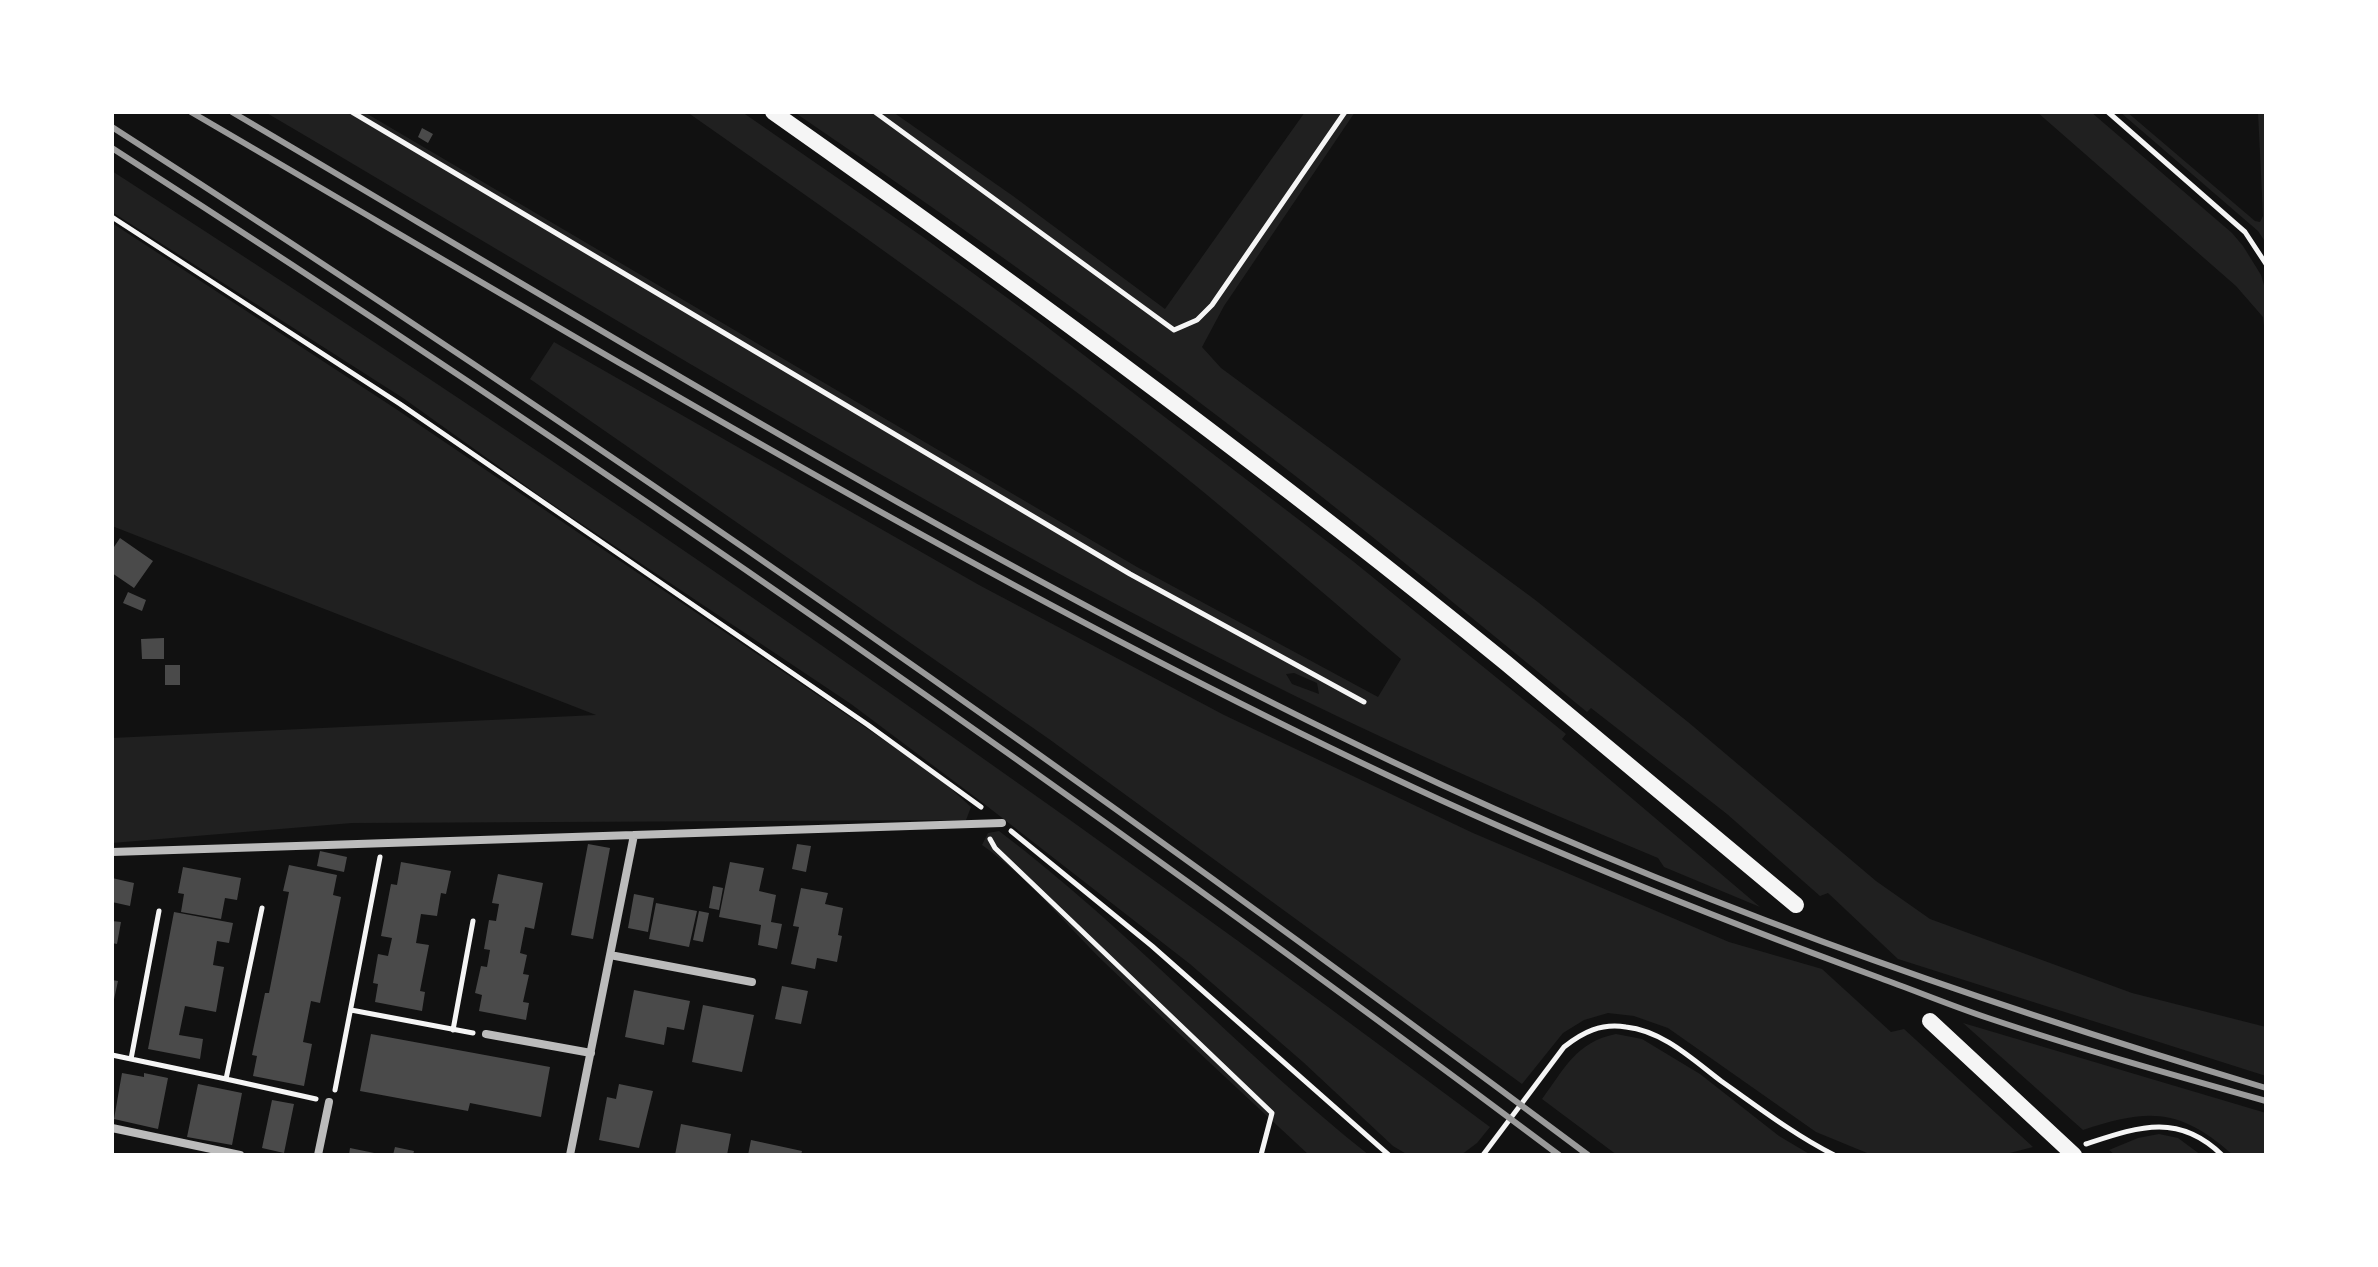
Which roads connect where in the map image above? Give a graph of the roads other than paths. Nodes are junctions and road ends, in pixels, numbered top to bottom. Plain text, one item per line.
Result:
1 (773, 112) edge
2 (1002, 823) road end
3 (634, 835) junction
4 (112, 852) edge
5 (1796, 905) dead end
6 (610, 955) junction
7 (752, 982) dead end
8 (1930, 1021) dead end
9 (486, 1034) road end
10 (591, 1053) junction
11 (329, 1102) road end
12 (112, 1128) edge
13 (240, 1155) edge
14 (318, 1155) edge
15 (570, 1155) edge
16 (2074, 1155) edge

1 - 5 main road
2 - 3 street
3 - 4 street
3 - 6 street
6 - 7 street
6 - 10 street
8 - 16 main road
9 - 10 street
10 - 15 street
11 - 14 street
12 - 13 street

